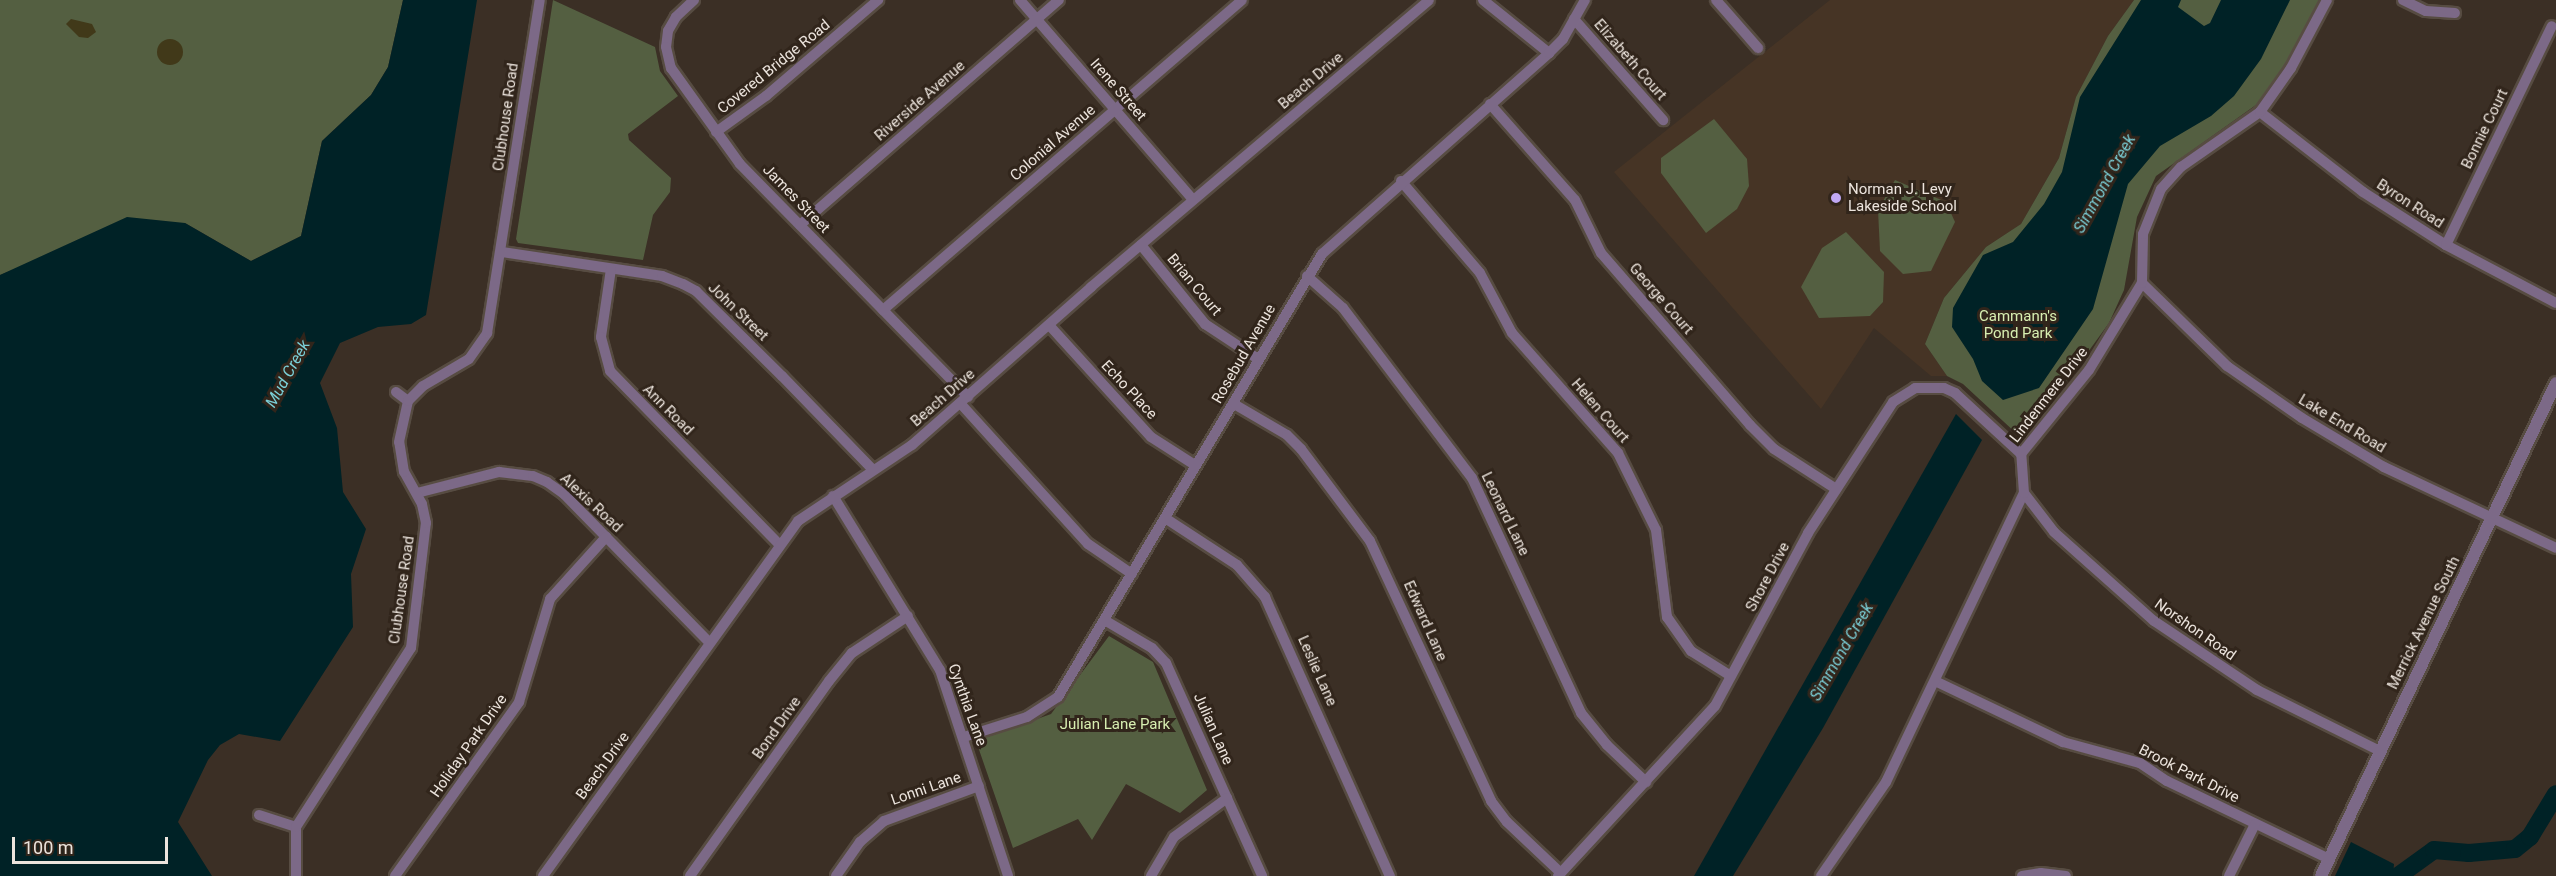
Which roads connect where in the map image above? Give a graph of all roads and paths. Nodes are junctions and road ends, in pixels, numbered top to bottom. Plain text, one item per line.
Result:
1 (540, 0) edge
2 (694, 0) edge
3 (878, 0) edge
4 (1020, 0) edge
5 (1059, 0) edge
6 (1242, 0) edge
7 (1430, 0) edge
8 (1483, 0) edge
9 (1585, 0) edge
10 (1716, 0) edge
11 (2327, 0) edge
12 (2403, 0) edge
13 (2455, 13) dead end
14 (1037, 19) junction
15 (1574, 19) junction
16 (2552, 26) dead end
17 (1758, 48) dead end
18 (1550, 53) junction
19 (1490, 104) junction
20 (1115, 110) junction
21 (2260, 112) junction
22 (1663, 120) dead end
23 (716, 132) junction
24 (1401, 181) junction
25 (1193, 200) junction
26 (800, 225) junction
27 (1141, 245) junction
28 (2446, 245) junction
29 (502, 252) junction
30 (611, 269) junction
31 (1307, 276) junction
32 (2142, 283) junction
33 (2556, 303) edge
34 (883, 310) junction
35 (1049, 325) junction
36 (1258, 359) junction
37 (2556, 383) edge
38 (396, 392) dead end
39 (964, 400) junction
40 (408, 401) junction
41 (1234, 404) junction
42 (2020, 454) junction
43 (1196, 465) junction
44 (873, 470) junction
45 (1836, 489) junction
46 (417, 493) junction
47 (2024, 493) junction
48 (833, 496) junction
49 (2492, 517) junction
50 (1165, 518) junction
51 (606, 537) junction
52 (778, 543) junction
53 (2556, 548) edge
54 (1132, 574) junction
55 (908, 616) junction
56 (1106, 621) junction
57 (709, 642) junction
58 (1731, 676) junction
59 (1935, 681) junction
60 (964, 737) junction
61 (2380, 751) junction
62 (1646, 782) junction
63 (979, 786) junction
64 (1227, 798) junction
65 (259, 815) dead end
66 (2255, 824) junction
67 (296, 827) junction
68 (2329, 859) junction
69 (1559, 874) edge
70 (296, 876) edge
71 (395, 876) edge
72 (543, 876) edge
73 (690, 876) edge
74 (836, 876) edge
75 (1008, 876) edge
76 (1151, 876) edge
77 (1262, 876) edge
78 (1390, 876) edge
79 (1821, 876) edge
80 (2022, 876) edge
81 (2066, 876) edge
82 (2229, 876) edge
83 (2321, 876) edge

1 - 29 street, Clubhouse Road
2 - 23 street, James Street
3 - 23 street, Covered Bridge Road
4 - 14 street, Irene Street
5 - 14 street, Riverside Avenue
6 - 20 street, Colonial Avenue
7 - 25 street, Beach Drive
8 - 18 street
9 - 15 street, Rosebud Avenue
10 - 17 street
11 - 21 street
12 - 13 street
14 - 20 street, Irene Street
14 - 26 street, Riverside Avenue
15 - 18 street, Rosebud Avenue
15 - 22 street, Elizabeth Court
16 - 28 street, Bonnie Court
18 - 19 street, Rosebud Avenue
19 - 24 street, Rosebud Avenue
19 - 45 street, George Court
20 - 25 street, Irene Street
20 - 34 street, Colonial Avenue
21 - 28 street, Byron Road
21 - 32 street
23 - 26 street, James Street
24 - 31 street, Rosebud Avenue
24 - 58 street, Helen Court
25 - 27 street, Beach Drive
26 - 34 street, James Street
27 - 35 street, Beach Drive
27 - 36 street, Brian Court
28 - 33 street, Byron Road
29 - 30 street, John Street
29 - 40 street, Clubhouse Road
30 - 44 street, John Street
30 - 52 street, Ann Road
31 - 36 street, Rosebud Avenue
31 - 62 street, Leonard Lane
32 - 42 street, Lindenmere Drive
32 - 49 street, Lake End Road
34 - 39 street, James Street
35 - 39 street, Beach Drive
35 - 43 street, Echo Place
36 - 41 street, Rosebud Avenue
37 - 49 street, Merrick Avenue South
38 - 40 street
39 - 44 street, Beach Drive
39 - 54 street, James Street
40 - 46 street, Clubhouse Road
41 - 43 street, Rosebud Avenue
41 - 69 street, Edward Lane
42 - 45 street, Shore Drive
42 - 47 street, Lindenmere Drive
43 - 50 street, Rosebud Avenue
44 - 48 street, Beach Drive
45 - 58 street, Shore Drive
46 - 51 street, Alexis Road
46 - 67 street, Clubhouse Road
47 - 59 street
47 - 61 street, Norshon Road
48 - 52 street, Beach Drive
48 - 55 street, Cynthia Lane
49 - 53 street, Lake End Road
49 - 61 street, Merrick Avenue South
50 - 54 street, Rosebud Avenue
50 - 78 street, Leslie Lane
51 - 57 street, Alexis Road
51 - 71 street, Holiday Park Drive
52 - 57 street, Beach Drive
54 - 56 street, Rosebud Avenue
55 - 60 street, Cynthia Lane
55 - 73 street, Bond Drive
56 - 60 street, Rosebud Avenue
56 - 64 street, Julian Lane
57 - 72 street, Beach Drive
58 - 62 street, Shore Drive
59 - 66 street, Brook Park Drive
59 - 79 street
60 - 63 street, Cynthia Lane
61 - 68 street, Merrick Avenue South
62 - 69 street, Shore Drive
63 - 74 street, Lonni Lane
63 - 75 street, Cynthia Lane
64 - 76 street
64 - 77 street, Julian Lane
65 - 67 street
66 - 68 street, Brook Park Drive
66 - 82 street
67 - 70 street
68 - 83 street, Merrick Avenue South
80 - 81 street

